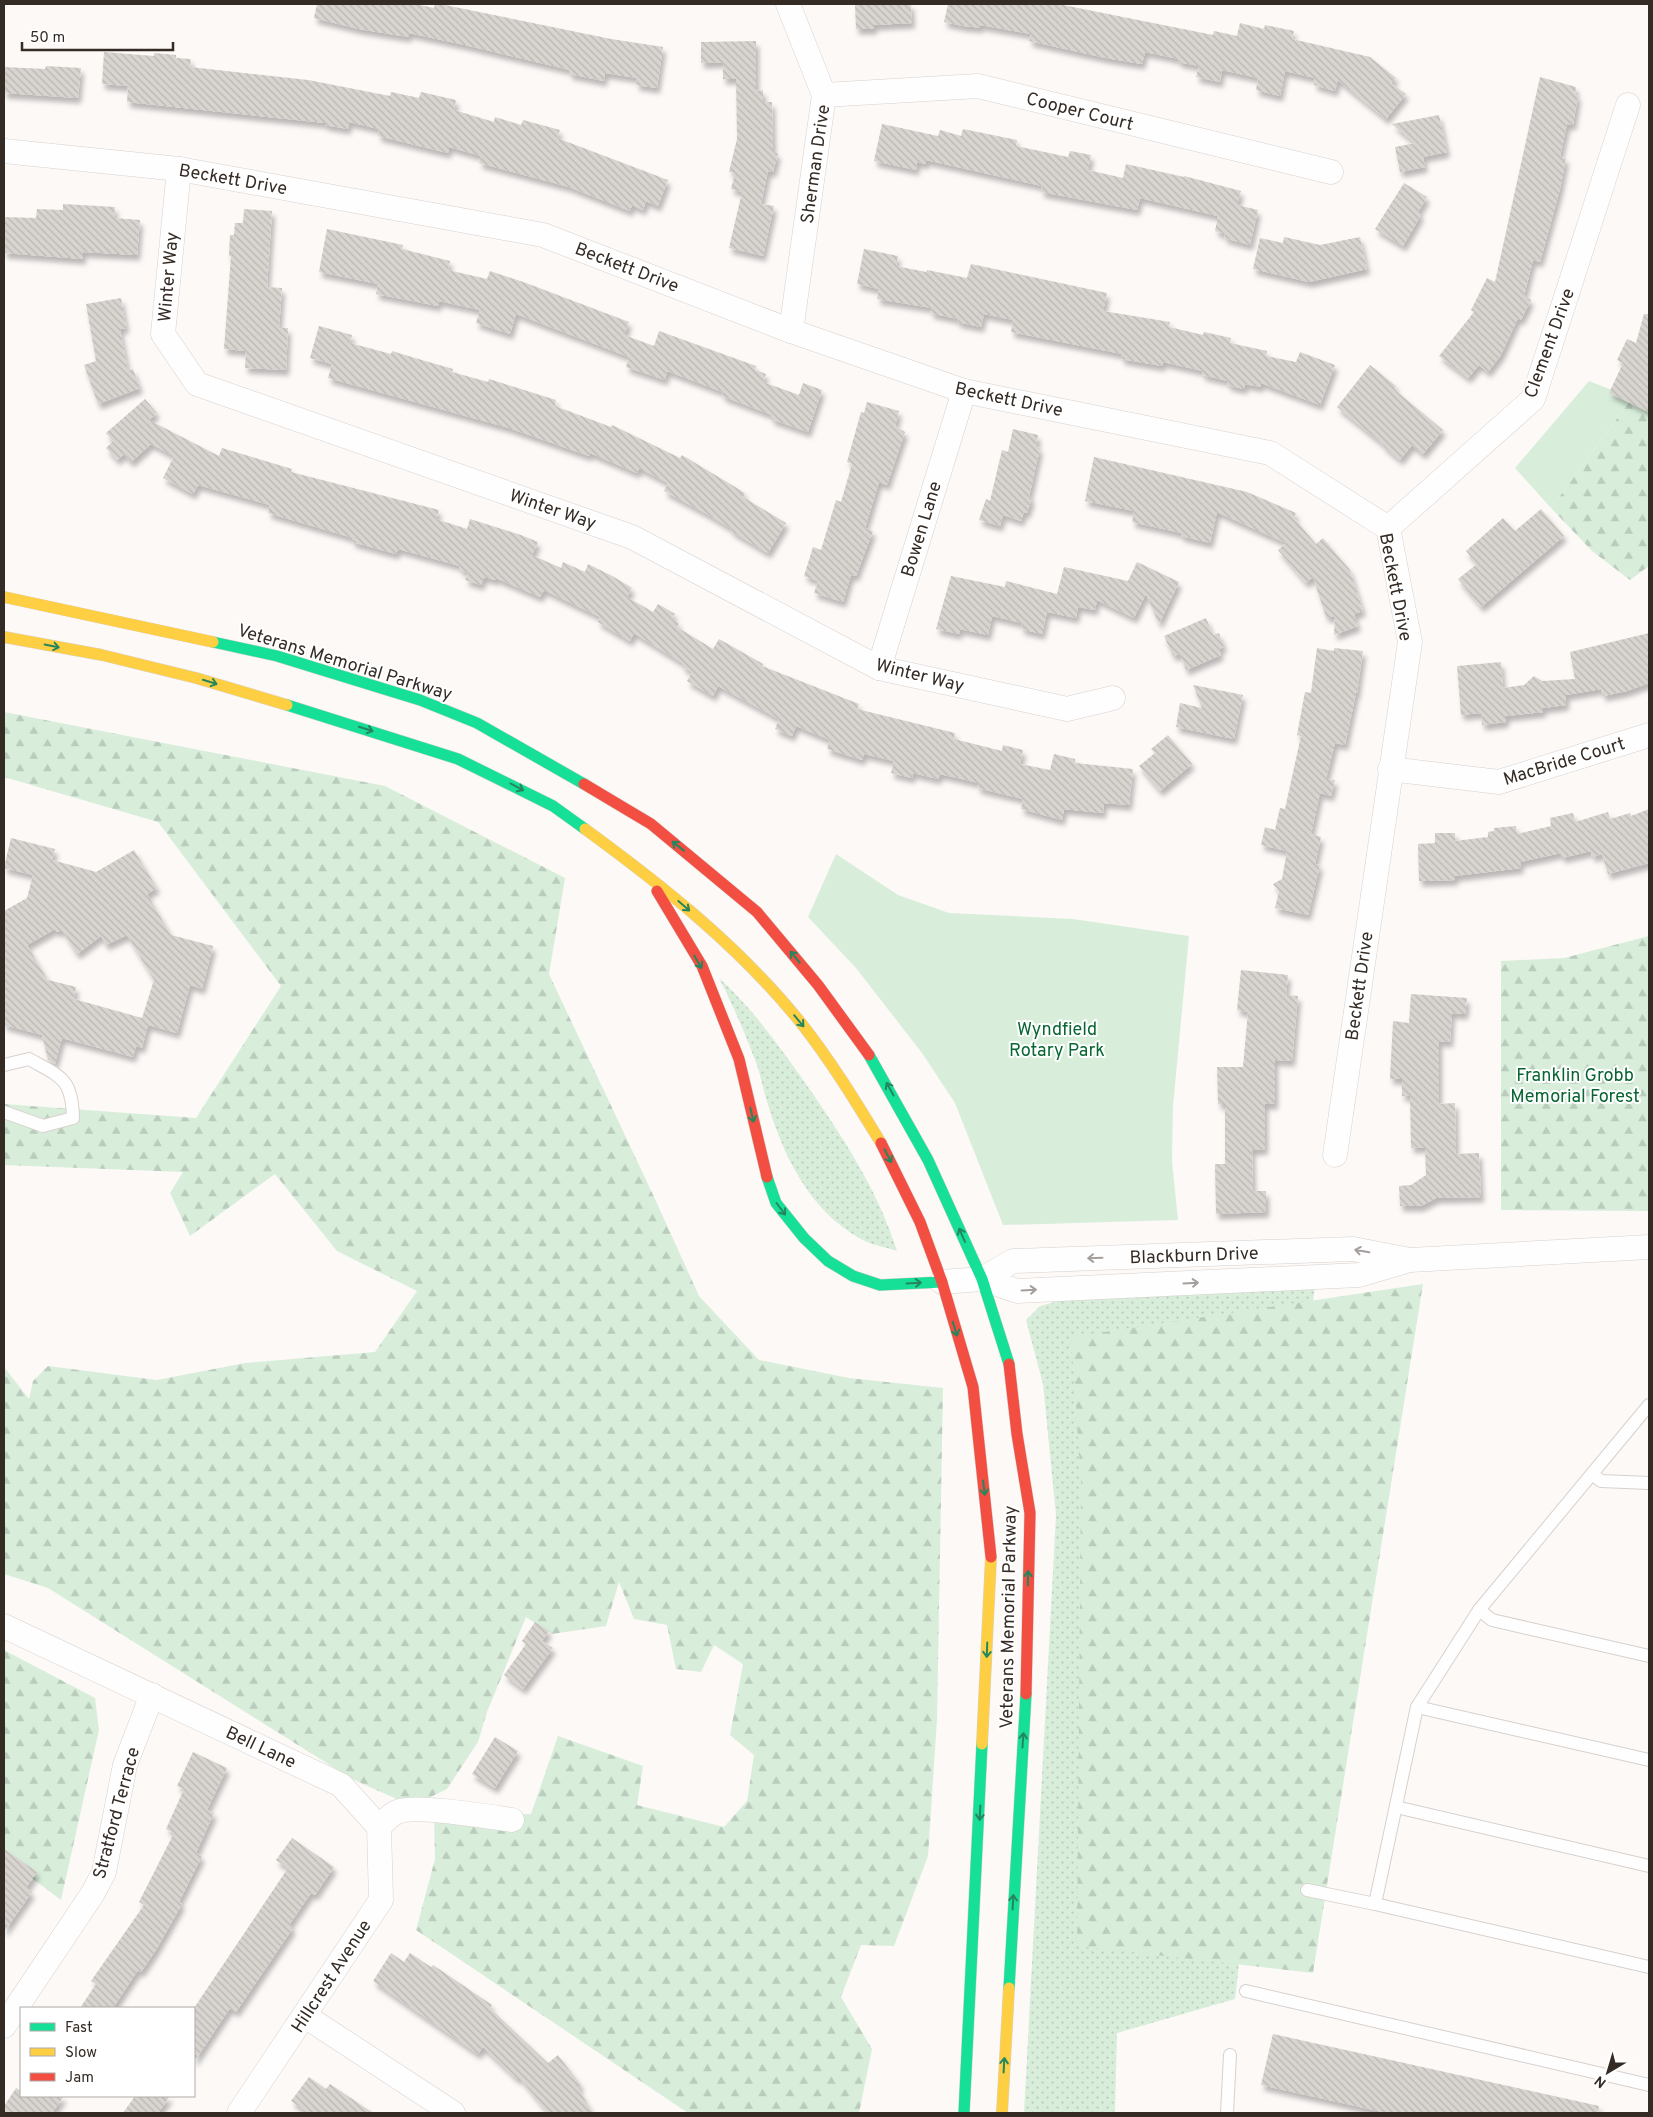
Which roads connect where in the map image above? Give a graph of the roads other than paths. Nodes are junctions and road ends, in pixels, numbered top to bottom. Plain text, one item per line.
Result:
1 (788, 4) edge
2 (824, 95) junction
3 (1628, 105) dead end
4 (4, 151) edge
5 (179, 169) junction
6 (1331, 172) dead end
7 (791, 331) junction
8 (964, 391) junction
9 (1388, 528) junction
10 (4, 597) edge
11 (4, 637) edge
12 (879, 668) junction
13 (1113, 698) dead end
14 (1649, 735) edge
15 (1390, 769) junction
16 (647, 874) junction
17 (4, 1065) edge
18 (4, 1112) edge
19 (1335, 1155) dead end
20 (1649, 1247) edge
21 (982, 1279) junction
22 (942, 1282) junction
23 (1649, 1405) edge
24 (1592, 1474) junction
25 (1649, 1483) edge
26 (1479, 1610) junction
27 (4, 1626) edge
28 (1649, 1656) edge
29 (152, 1694) junction
30 (1417, 1706) junction
31 (1649, 1760) edge
32 (1396, 1807) junction
33 (512, 1820) dead end
34 (379, 1827) junction
35 (1649, 1866) edge
36 (1307, 1890) dead end
37 (1375, 1904) junction
38 (1649, 1965) edge
39 (1246, 1991) dead end
40 (306, 2016) junction
41 (4, 2026) edge
42 (1230, 2055) dead end
43 (1649, 2085) edge
44 (239, 2113) edge
45 (453, 2113) edge
46 (964, 2113) edge
47 (1002, 2113) edge
48 (1227, 2113) edge

1 - 2 street, Sherman Drive
2 - 6 street, Cooper Court
2 - 7 street, Sherman Drive
3 - 9 street, Clement Drive
4 - 5 street, Beckett Drive
5 - 7 street, Beckett Drive
5 - 12 street, Winter Way
7 - 8 street, Beckett Drive
8 - 9 street, Beckett Drive
8 - 12 street, Bowen Lane
9 - 15 street, Beckett Drive
21 -> 10 main road, Veterans Memorial Parkway
11 -> 16 main road, Veterans Memorial Parkway
12 - 13 street, Winter Way
14 - 15 street, MacBride Court
15 - 19 street, Beckett Drive
16 -> 22 main road, Veterans Memorial Parkway
16 -> 22 main road
17 - 18 lane
20 - 21 street, Blackburn Drive
21 - 22 street, Blackburn Drive
47 -> 21 main road, Veterans Memorial Parkway
22 -> 46 main road, Veterans Memorial Parkway
23 - 24 lane
24 - 25 lane
24 - 26 lane
26 - 28 lane
26 - 30 lane
27 - 29 street, Bell Lane
29 - 34 street, Bell Lane
29 - 41 street, Stratford Terrace
30 - 31 lane
30 - 32 lane
32 - 35 lane
32 - 37 lane
33 - 34 street
34 - 40 street, Hillcrest Avenue
36 - 37 lane
37 - 38 lane
39 - 43 lane
40 - 44 street, Hillcrest Avenue
40 - 45 street
42 - 48 lane

